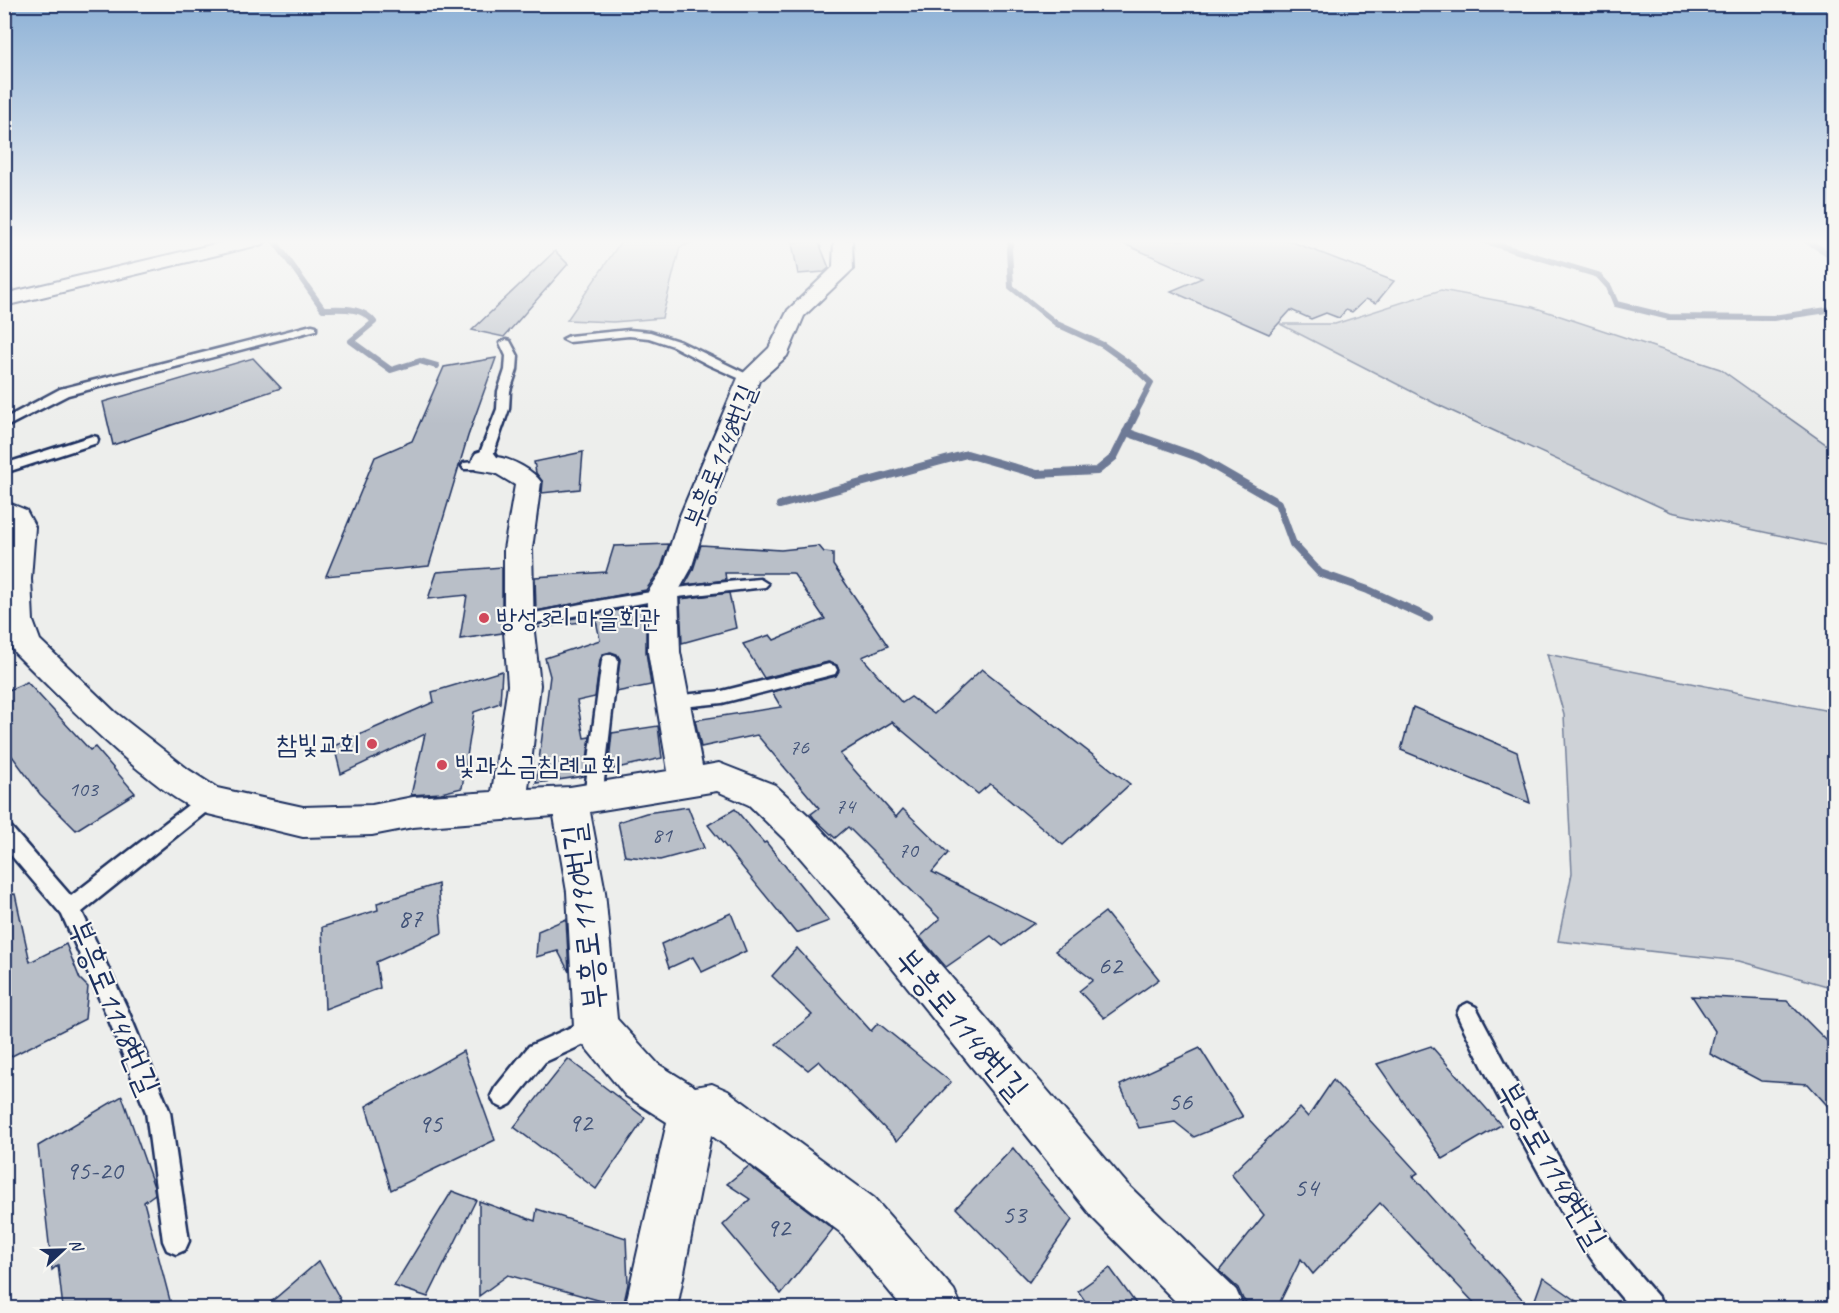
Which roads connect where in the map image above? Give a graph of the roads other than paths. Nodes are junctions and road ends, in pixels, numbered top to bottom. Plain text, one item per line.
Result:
1 (808, 301) edge
2 (312, 328) dead end
3 (569, 339) dead end
4 (506, 343) dead end
5 (749, 378) junction
6 (4, 424) edge
7 (92, 440) dead end
8 (480, 463) joint
9 (4, 469) edge
10 (4, 509) edge
11 (10, 581) edge
12 (760, 584) dead end
13 (663, 592) junction
14 (520, 621) junction
15 (610, 660) dead end
16 (829, 670) dead end
17 (672, 702) junction
18 (687, 780) junction
19 (208, 800) junction
20 (582, 800) junction
21 (508, 805) junction
22 (4, 833) edge
23 (70, 909) junction
24 (1468, 1014) dead end
25 (596, 1027) junction
26 (503, 1096) dead end
27 (691, 1111) junction
28 (176, 1241) dead end
29 (651, 1308) edge
30 (936, 1308) edge
31 (1218, 1308) edge
32 (1649, 1308) edge

1 - 5 street, 부흥로1148번길
2 - 6 lane
3 - 5 lane
4 - 8 lane
5 - 13 street, 부흥로1148번길
7 - 9 lane
8 - 14 street
10 - 11 street, 부흥로1148번길
11 - 19 street, 부흥로1148번길
12 - 13 lane
13 - 14 lane
13 - 17 street
14 - 21 street
15 - 20 lane
16 - 17 lane
17 - 18 street
18 - 20 street, 부흥로1148번길
18 - 31 street, 부흥로1148번길
19 - 21 street, 부흥로1148번길
19 - 23 lane, 부흥로1148번길
20 - 21 street, 부흥로1148번길
20 - 25 street, 부흥로1190번길
22 - 23 lane
23 - 28 lane, 부흥로1148번길
24 - 32 lane, 부흥로1148번길
25 - 26 lane
25 - 27 street, 부흥로1190번길
27 - 29 street
27 - 30 street

